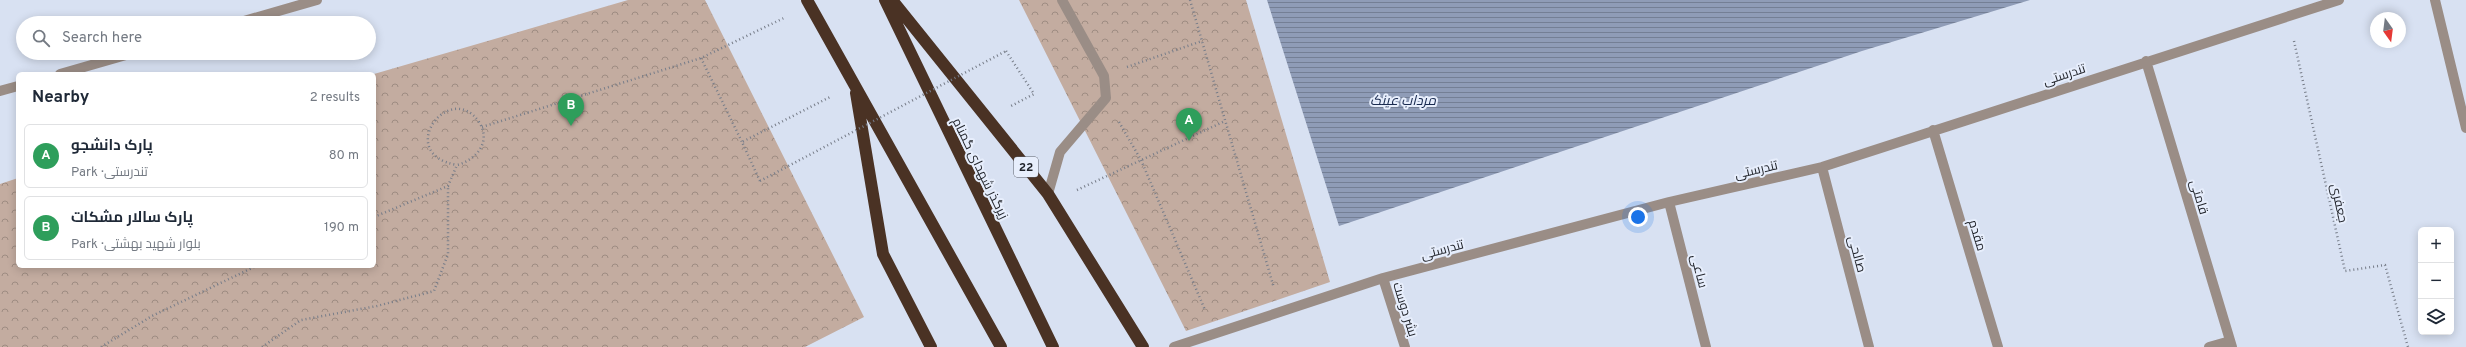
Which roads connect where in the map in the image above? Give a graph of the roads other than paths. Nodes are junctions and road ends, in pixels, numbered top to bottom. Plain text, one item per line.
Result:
1 (318, 0) edge
2 (885, 0) edge
3 (892, 0) edge
4 (1062, 0) edge
5 (2339, 0) edge
6 (2435, 0) edge
7 (808, 3) edge
8 (262, 16) edge
9 (109, 60) edge
10 (2146, 61) junction
11 (67, 72) edge
12 (854, 84) junction
13 (16, 87) edge
14 (0, 91) edge
15 (2466, 128) edge
16 (1933, 130) junction
17 (1822, 167) junction
18 (1050, 198) junction
19 (1670, 202) junction
20 (1383, 278) junction
21 (2231, 344) edge
22 (931, 347) edge
23 (1001, 347) edge
24 (1053, 347) edge
25 (1143, 347) edge
26 (1174, 347) edge
27 (1405, 347) edge
28 (1706, 347) edge
29 (1869, 347) edge
30 (1998, 347) edge
31 (2209, 347) edge

1 - 8 street
2 - 24 highway, زیرگذر شهدای گمنام
3 - 18 highway, 22
4 - 18 street
5 - 10 street, تندرستی
6 - 15 street
7 - 12 highway
9 - 11 street
10 - 16 street, تندرستی
10 - 21 street, قامتی
12 - 22 highway
12 - 23 highway
13 - 14 street
16 - 17 street, تندرستی
16 - 30 street, مقدم
17 - 19 street, تندرستی
17 - 29 street, صالحی
18 - 25 highway, 22
19 - 20 street, تندرستی
19 - 28 street, ساعی
20 - 26 street, تندرستی
20 - 27 street, بشر دوست
21 - 31 street, قامتی

